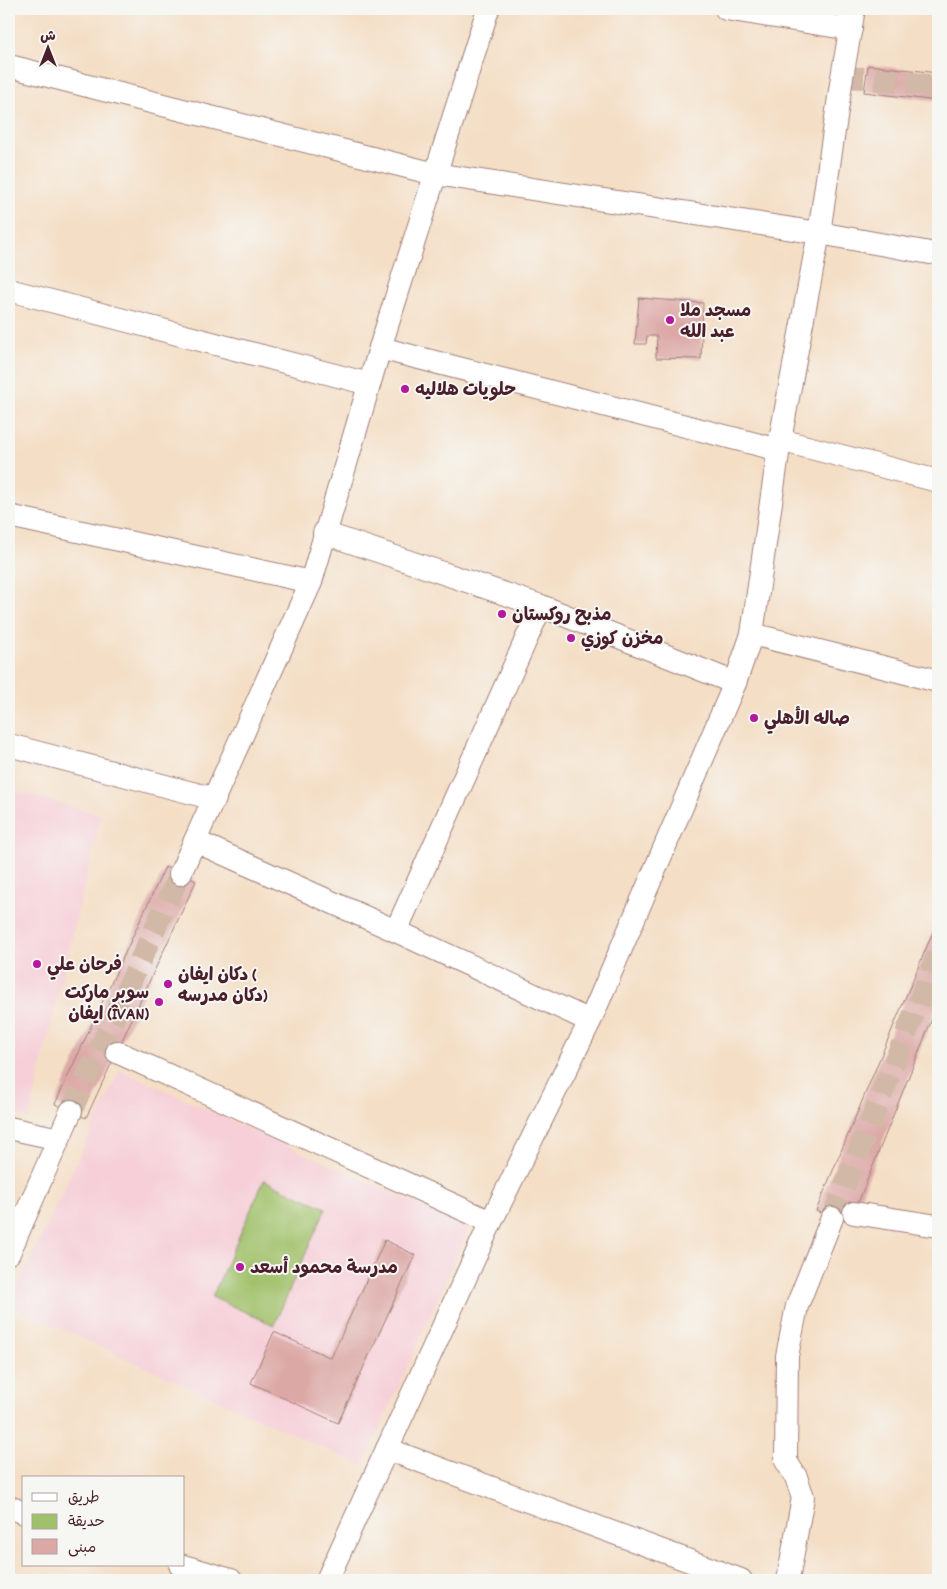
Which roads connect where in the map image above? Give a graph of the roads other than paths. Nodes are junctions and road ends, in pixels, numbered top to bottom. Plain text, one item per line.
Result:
1 (488, 9) edge
2 (726, 9) edge
3 (853, 19) edge
4 (9, 66) edge
5 (435, 174) junction
6 (820, 233) junction
7 (930, 253) dead end
8 (9, 290) edge
9 (380, 348) junction
10 (369, 384) junction
11 (780, 445) junction
12 (938, 481) edge
13 (9, 516) edge
14 (324, 533) junction
15 (311, 582) junction
16 (542, 606) junction
17 (752, 634) junction
18 (938, 681) edge
19 (735, 683) junction
20 (9, 745) edge
21 (215, 799) junction
22 (195, 841) junction
23 (180, 874) tunnel mouth
24 (396, 931) junction
25 (590, 1020) junction
26 (117, 1052) dead end
27 (71, 1111) tunnel mouth
28 (9, 1128) edge
29 (59, 1140) junction
30 (854, 1213) dead end
31 (832, 1218) tunnel mouth
32 (491, 1222) junction
33 (938, 1226) edge
34 (9, 1252) edge
35 (387, 1449) junction
36 (9, 1507) edge
37 (22, 1512) edge
38 (183, 1566) edge
39 (231, 1580) edge
40 (327, 1580) edge
41 (741, 1580) edge
42 (788, 1580) edge

1 - 5 street
2 - 3 street
3 - 6 street
4 - 5 street
5 - 6 street
5 - 9 street
6 - 7 street
6 - 11 street
8 - 10 street
9 - 10 street
9 - 11 street
10 - 14 street
11 - 12 street
11 - 17 street
13 - 15 street
14 - 15 street
14 - 16 street
15 - 21 street
16 - 19 street
16 - 24 street
17 - 18 street
17 - 19 street
19 - 25 street
20 - 21 street
21 - 22 street
22 - 23 street
22 - 24 street
24 - 25 street
25 - 32 street
26 - 32 street
27 - 29 street
28 - 29 street
29 - 34 street
30 - 33 street
31 - 42 street
32 - 35 street
35 - 40 street
35 - 41 street
36 - 37 street
38 - 39 street

